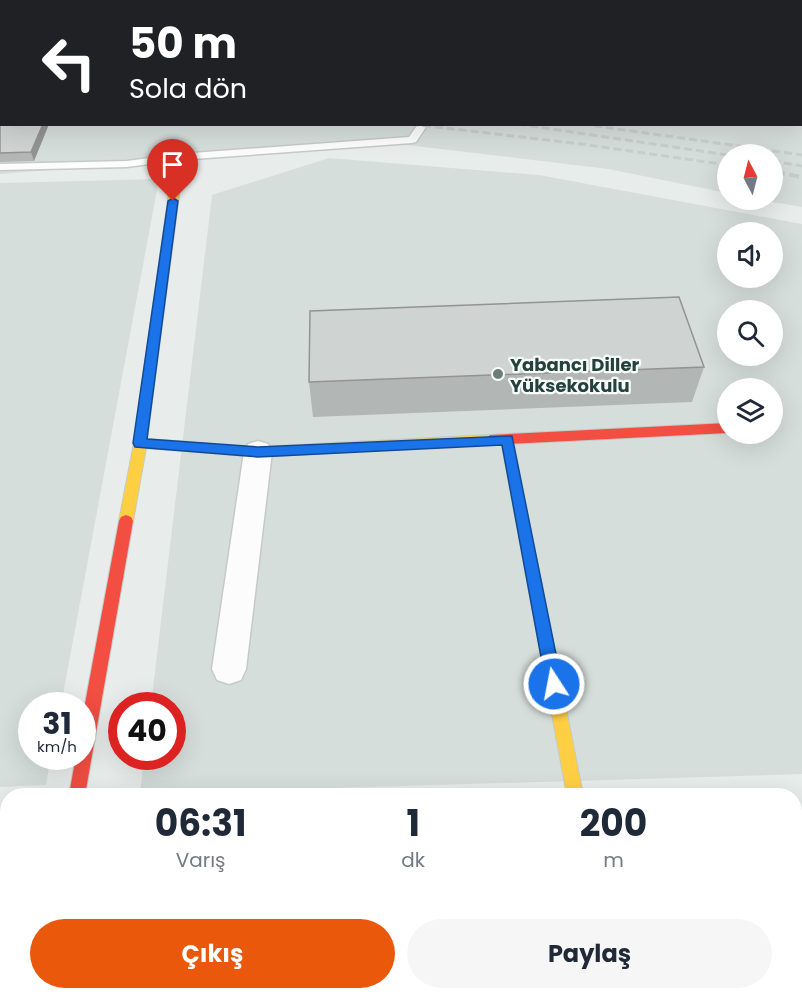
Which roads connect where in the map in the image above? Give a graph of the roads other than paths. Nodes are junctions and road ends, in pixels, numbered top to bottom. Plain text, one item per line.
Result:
1 (422, 126) edge
2 (179, 157) junction
3 (0, 167) edge
4 (717, 429) edge
5 (507, 440) junction
6 (140, 443) junction
7 (258, 452) junction
8 (229, 669) dead end
9 (78, 788) edge
10 (574, 788) edge

1 - 2 lane
2 - 3 lane
2 - 6 street
4 - 5 street
5 - 7 street
5 - 10 street
6 - 7 street
6 - 9 street
7 - 8 street

